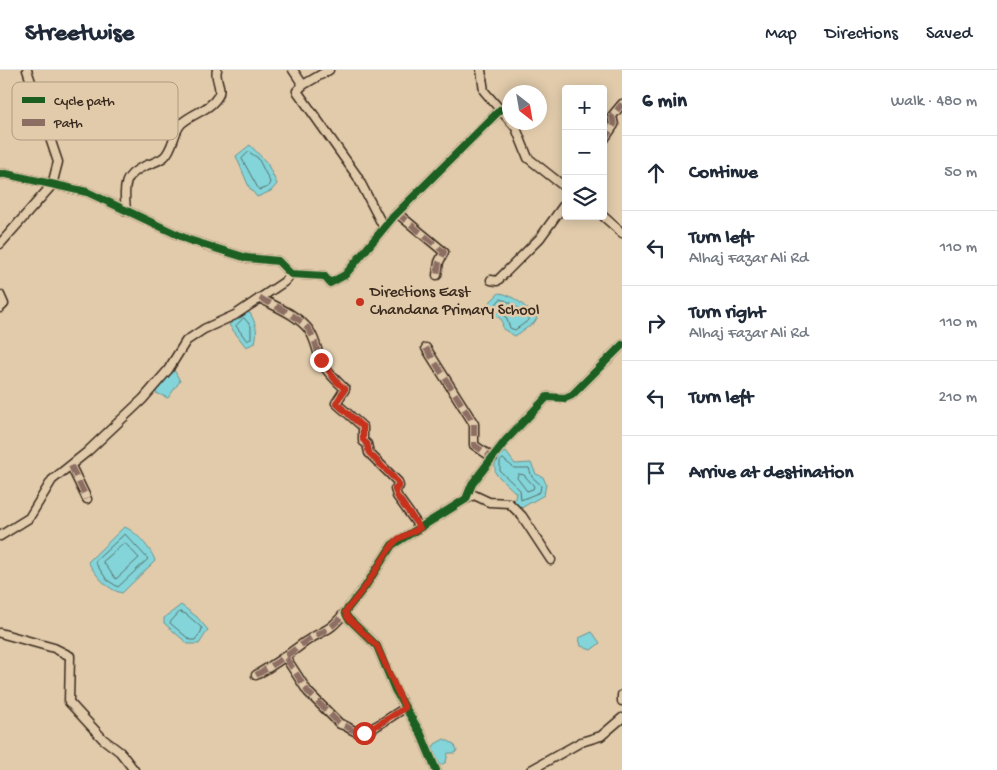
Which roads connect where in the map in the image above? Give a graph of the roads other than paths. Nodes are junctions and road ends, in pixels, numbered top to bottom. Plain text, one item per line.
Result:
1 (27, 70) edge
2 (217, 70) edge
3 (293, 70) edge
4 (329, 70) edge
5 (481, 70) edge
6 (31, 82) edge
7 (303, 85) junction
8 (622, 104) edge
9 (500, 110) junction
10 (502, 112) edge
11 (178, 129) edge
12 (517, 130) edge
13 (607, 136) edge
14 (51, 140) edge
15 (174, 140) edge
16 (0, 174) edge
17 (52, 185) junction
18 (562, 185) edge
19 (562, 208) edge
20 (126, 211) junction
21 (397, 213) junction
22 (607, 220) edge
23 (384, 228) junction
24 (622, 233) edge
25 (0, 244) edge
26 (291, 274) junction
27 (437, 276) dead end
28 (491, 280) dead end
29 (0, 295) edge
30 (260, 298) junction
31 (0, 308) edge
32 (622, 345) edge
33 (426, 348) dead end
34 (493, 458) junction
35 (71, 466) junction
36 (87, 499) dead end
37 (466, 499) junction
38 (420, 528) junction
39 (0, 536) edge
40 (551, 560) dead end
41 (345, 612) junction
42 (0, 633) edge
43 (286, 658) junction
44 (256, 675) dead end
45 (622, 695) edge
46 (622, 701) edge
47 (405, 708) junction
48 (622, 718) edge
49 (549, 766) edge
50 (134, 770) edge
51 (436, 770) edge
52 (531, 770) edge

1 - 6 street
2 - 11 street
3 - 7 street
4 - 7 street
5 - 9 street
7 - 23 street
8 - 13 street
9 - 10 street
9 - 21 street
12 - 18 street
14 - 17 street
15 - 20 street
16 - 17 street
17 - 20 street
17 - 25 street
19 - 28 street
20 - 26 street
21 - 23 street
21 - 27 street
22 - 24 street
23 - 26 street
26 - 30 street
29 - 31 street
30 - 35 street
30 - 38 street
32 - 34 street
33 - 34 street
34 - 37 street
35 - 36 street
35 - 39 street
37 - 38 street
37 - 40 street
38 - 41 street
41 - 43 street
41 - 47 street
42 - 50 street
43 - 44 street
43 - 47 street
45 - 46 street
47 - 51 street
48 - 49 street
49 - 52 street

